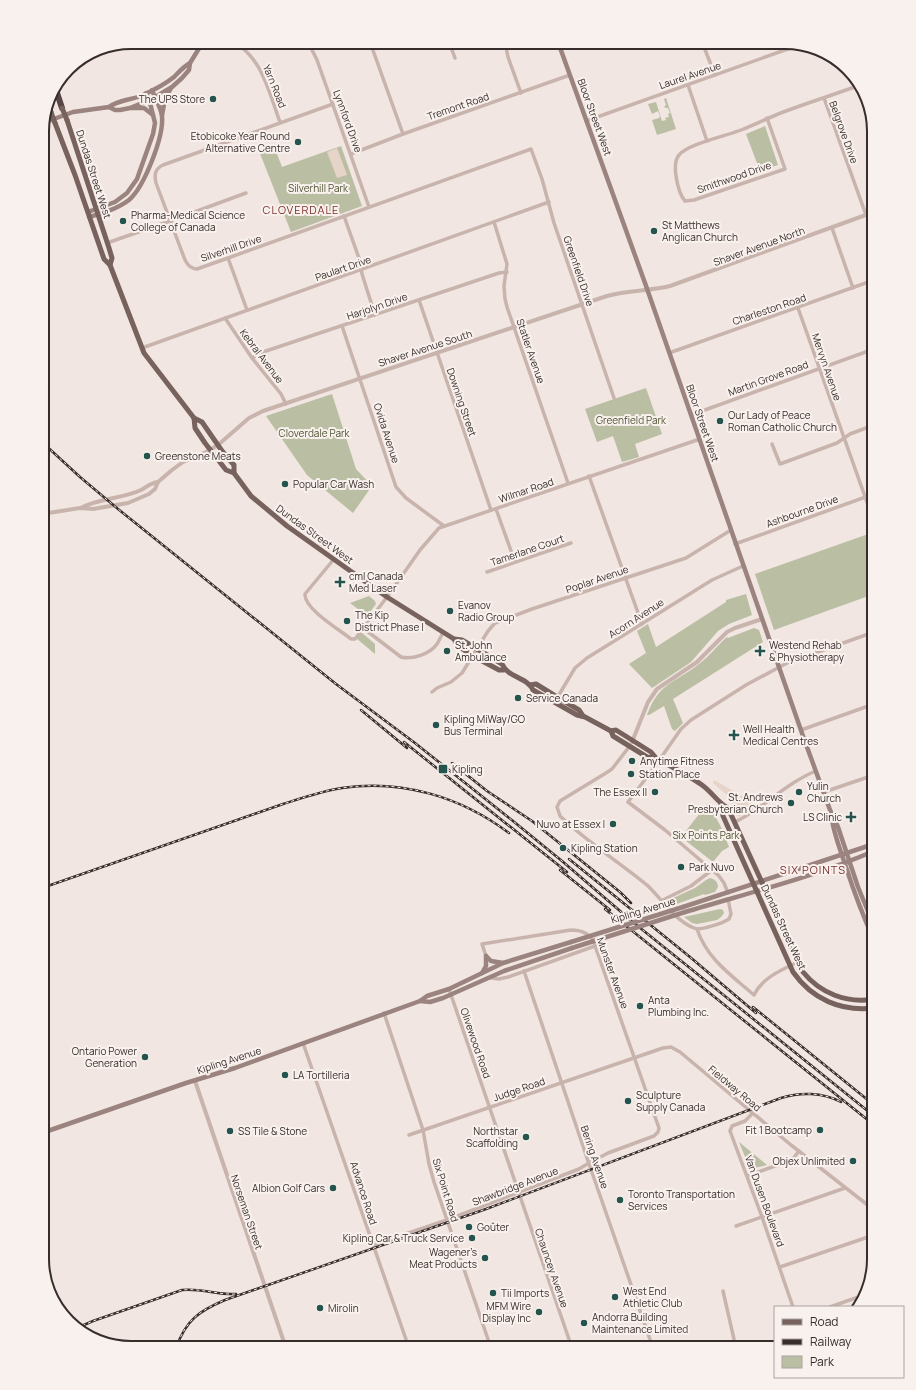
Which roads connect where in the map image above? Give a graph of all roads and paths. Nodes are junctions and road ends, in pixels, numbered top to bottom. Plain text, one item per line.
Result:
1 (199, 49) edge
2 (243, 49) edge
3 (312, 49) edge
4 (372, 49) edge
5 (452, 49) edge
6 (506, 49) edge
7 (561, 49) edge
8 (705, 49) edge
9 (788, 49) edge
10 (455, 58) dead end
11 (190, 63) junction
12 (570, 75) junction
13 (715, 76) junction
14 (688, 84) junction
15 (172, 87) junction
16 (854, 87) edge
17 (152, 90) junction
18 (146, 93) junction
19 (521, 93) junction
20 (57, 95) edge
21 (155, 97) junction
22 (824, 98) junction
23 (149, 100) junction
24 (333, 104) junction
25 (109, 107) junction
26 (62, 108) joint
27 (130, 108) junction
28 (51, 113) edge
29 (162, 115) junction
30 (154, 117) junction
31 (768, 118) junction
32 (50, 121) edge
33 (586, 121) junction
34 (280, 122) junction
35 (403, 134) junction
36 (708, 142) junction
37 (531, 149) joint
38 (351, 154) junction
39 (246, 193) dead end
40 (549, 202) junction
41 (369, 207) junction
42 (97, 212) junction
43 (89, 214) junction
44 (866, 215) joint
45 (344, 216) junction
46 (170, 222) junction
47 (494, 222) junction
48 (832, 228) junction
49 (107, 243) junction
50 (228, 258) junction
51 (110, 265) junction
52 (361, 270) junction
53 (507, 272) junction
54 (867, 283) edge
55 (853, 288) junction
56 (647, 289) junction
57 (419, 300) junction
58 (582, 304) junction
59 (798, 308) junction
60 (247, 310) junction
61 (375, 315) junction
62 (225, 318) junction
63 (342, 326) junction
64 (514, 327) junction
65 (142, 348) junction
66 (867, 351) edge
67 (437, 353) junction
68 (669, 353) junction
69 (252, 358) junction
70 (818, 368) junction
71 (361, 378) junction
72 (614, 398) dead end
73 (286, 404) junction
74 (691, 415) junction
75 (194, 418) junction
76 (867, 428) edge
77 (700, 439) junction
78 (844, 439) junction
79 (772, 444) dead end
80 (218, 445) junction
81 (210, 450) junction
82 (234, 473) junction
83 (589, 476) junction
84 (158, 482) junction
85 (568, 483) junction
86 (865, 497) junction
87 (867, 503) edge
88 (80, 508) junction
89 (496, 508) junction
90 (491, 510) junction
91 (49, 513) edge
92 (444, 526) junction
93 (731, 530) junction
94 (571, 543) dead end
95 (735, 544) junction
96 (334, 559) junction
97 (515, 562) junction
98 (743, 566) junction
99 (487, 572) dead end
100 (625, 577) junction
101 (387, 597) junction
102 (762, 619) junction
103 (642, 624) junction
104 (363, 628) junction
105 (443, 633) junction
106 (867, 634) edge
107 (454, 639) junction
108 (477, 649) junction
109 (473, 656) junction
110 (779, 667) junction
111 (504, 670) junction
112 (530, 685) junction
113 (432, 692) dead end
114 (557, 697) junction
115 (555, 702) junction
116 (867, 706) edge
117 (583, 716) junction
118 (801, 730) junction
119 (611, 731) junction
120 (633, 740) junction
121 (629, 747) junction
122 (658, 759) junction
123 (816, 771) junction
124 (867, 777) edge
125 (824, 792) junction
126 (721, 805) junction
127 (830, 810) junction
128 (735, 822) junction
129 (867, 846) edge
130 (847, 853) junction
131 (867, 854) edge
132 (841, 855) junction
133 (850, 861) junction
134 (844, 863) junction
135 (712, 870) junction
136 (762, 882) junction
137 (754, 884) junction
138 (765, 888) junction
139 (756, 890) junction
140 (728, 893) junction
141 (728, 899) junction
142 (663, 900) junction
143 (867, 904) edge
144 (684, 910) junction
145 (867, 923) edge
146 (697, 929) junction
147 (595, 946) junction
148 (486, 956) junction
149 (798, 962) junction
150 (503, 963) junction
151 (791, 966) junction
152 (524, 971) junction
153 (482, 974) junction
154 (491, 978) junction
155 (449, 989) junction
156 (451, 995) junction
157 (867, 1000) edge
158 (420, 1001) junction
159 (867, 1009) edge
160 (384, 1013) junction
161 (304, 1043) junction
162 (635, 1058) junction
163 (195, 1081) junction
164 (562, 1082) junction
165 (490, 1107) junction
166 (753, 1113) junction
167 (423, 1130) junction
168 (49, 1131) edge
169 (658, 1132) joint
170 (409, 1135) dead end
171 (799, 1151) junction
172 (589, 1163) junction
173 (747, 1176) junction
174 (845, 1188) junction
175 (518, 1193) junction
176 (867, 1205) edge
177 (762, 1217) junction
178 (447, 1220) junction
179 (736, 1226) dead end
180 (867, 1237) edge
181 (373, 1245) junction
182 (780, 1267) junction
183 (723, 1291) dead end
184 (857, 1298) edge
185 (793, 1306) edge
186 (833, 1306) edge
187 (284, 1341) edge
188 (407, 1341) edge
189 (489, 1341) edge
190 (570, 1341) edge
191 (651, 1341) edge
192 (734, 1341) edge

1 - 11 main road
2 - 34 street, Yarn Road
3 - 24 street, Lynnford Drive
4 - 35 street
5 - 10 street
6 - 19 street
7 - 12 main road, Bloor Street West
8 - 13 street
9 - 13 street, Laurel Avenue
11 - 15 main road
11 - 17 main road
12 - 19 street, Tremont Road
12 - 33 main road, Bloor Street West
13 - 14 street, Laurel Avenue
14 - 33 street, Laurel Avenue
14 - 36 street
15 - 21 main road
15 - 29 main road
16 - 22 street, Smithwood Drive
17 - 18 main road
17 - 21 main road
18 - 23 main road
18 - 25 main road
19 - 35 street, Tremont Road
20 - 26 highway
21 - 23 main road
21 - 29 main road
22 - 31 street, Smithwood Drive
22 - 44 street, Belgrove Drive
23 - 27 main road
23 - 30 main road
24 - 34 street, Silverhill Drive
24 - 38 street, Lynnford Drive
25 - 27 main road
25 - 32 main road
26 - 42 main road, Dundas Street West, bridge
27 - 30 main road
28 - 43 main road, Dundas Street West, bridge
29 - 42 main road
30 - 42 main road
31 - 36 street, Smithwood Drive
31 - 36 street, Smithwood Drive
33 - 56 main road, Bloor Street West
34 - 46 street, Silverhill Drive
35 - 38 street, Tremont Road
37 - 40 street, Greenfield Drive
37 - 41 street, Silverhill Drive
38 - 41 street, Lynnford Drive
39 - 46 street
40 - 47 street, Paulart Drive
40 - 58 street, Greenfield Drive
41 - 45 street, Silverhill Drive
42 - 43 main road
42 - 49 main road, Dundas Street West
43 - 51 main road, Dundas Street West
44 - 48 street, Shaver Avenue North
45 - 50 street, Silverhill Drive
45 - 52 street
46 - 49 street
46 - 50 street, Silverhill Drive
47 - 52 street, Paulart Drive
47 - 53 street, Statler Avenue
48 - 55 street
48 - 56 street, Shaver Avenue North
49 - 51 main road, Dundas Street West
50 - 60 street
51 - 65 main road, Dundas Street West
52 - 60 street, Paulart Drive
52 - 61 street
53 - 57 street, Harjolyn Drive
53 - 64 street, Statler Avenue
54 - 55 street, Charleston Road
55 - 59 street, Charleston Road
56 - 58 street, Shaver Avenue South
56 - 68 main road, Bloor Street West
57 - 61 street, Harjolyn Drive
57 - 67 street, Downing Street
58 - 64 street, Shaver Avenue South
58 - 72 street, Greenfield Drive
59 - 68 street, Charleston Road
59 - 70 street, Mervyn Avenue
60 - 62 street, Paulart Drive
61 - 63 street, Harjolyn Drive
62 - 65 street, Paulart Drive
62 - 69 street, Kebral Avenue
63 - 69 street, Harjolyn Drive
63 - 71 street, Ovida Avenue
64 - 67 street, Shaver Avenue South
64 - 85 street, Statler Avenue
65 - 75 main road, Dundas Street West
66 - 70 street, Martin Grove Road
67 - 71 street, Shaver Avenue South
67 - 90 street, Downing Street
68 - 74 main road, Bloor Street West
69 - 73 street, Kebral Avenue
70 - 74 street, Martin Grove Road
70 - 78 street, Mervyn Avenue
71 - 73 street, Shaver Avenue South
71 - 92 street, Ovida Avenue
73 - 80 street, Shaver Avenue South
74 - 77 main road, Bloor Street West
75 - 80 main road, Dundas Street West
75 - 81 main road, Dundas Street West
76 - 78 street
77 - 83 street, Wilmar Road
77 - 93 main road, Bloor Street West
78 - 79 street
78 - 86 street, Mervyn Avenue
80 - 81 street, Shaver Avenue South
80 - 82 main road, Dundas Street West
81 - 82 main road, Dundas Street West
81 - 84 street, Shaver Avenue South
82 - 96 main road, Dundas Street West
83 - 85 street, Wilmar Road
83 - 100 street
84 - 88 street
84 - 88 street
85 - 89 street, Wilmar Road
86 - 87 street, Mervyn Avenue
86 - 95 street, Ashbourne Drive
88 - 91 street
89 - 90 street, Wilmar Road
89 - 97 street
90 - 92 street, Wilmar Road
92 - 101 street, Wilmar Road
93 - 95 main road, Bloor Street West
93 - 100 street, Poplar Avenue
94 - 97 street, Tamerlane Court
95 - 98 main road, Bloor Street West
96 - 101 main road, Dundas Street West
96 - 104 street, Wilmar Road
97 - 99 street, Tamerlane Court
98 - 102 main road, Bloor Street West
98 - 103 street, Acorn Avenue
100 - 103 street
100 - 108 street, Poplar Avenue
101 - 104 street, Wilmar Road
101 - 105 main road, Dundas Street West
102 - 110 main road, Bloor Street West
102 - 120 street
103 - 114 street, Acorn Avenue
104 - 105 street
105 - 107 main road, Dundas Street West
106 - 110 street
107 - 108 main road, Dundas Street West
107 - 109 main road, Dundas Street West
108 - 109 street, Poplar Avenue
108 - 111 main road, Dundas Street West
109 - 111 main road, Dundas Street West
109 - 113 street, Poplar Avenue
110 - 118 main road, Bloor Street West
110 - 122 street
111 - 112 main road, Dundas Street West
112 - 114 main road, Dundas Street West
112 - 115 main road, Dundas Street West
114 - 115 street, Acorn Avenue
114 - 117 main road, Dundas Street West
115 - 117 main road, Dundas Street West
116 - 118 street
117 - 119 main road, Dundas Street West
118 - 123 main road, Bloor Street West
119 - 120 main road, Dundas Street West
119 - 121 main road, Dundas Street West
120 - 121 street
120 - 122 main road, Dundas Street West
121 - 122 main road, Dundas Street West
121 - 142 street
122 - 126 main road, Dundas Street West
122 - 135 street
123 - 125 main road, Bloor Street West
123 - 128 street
124 - 125 street
125 - 127 main road, Bloor Street West
126 - 128 main road, Dundas Street West
126 - 137 main road, Dundas Street West
127 - 130 main road, Bloor Street West
127 - 132 main road, Bloor Street West
128 - 136 main road, Dundas Street West
129 - 130 main road, Kipling Avenue
130 - 132 main road, Kipling Avenue
130 - 133 main road, Bloor Street West
131 - 133 main road, Kipling Avenue
132 - 134 main road, Bloor Street West
132 - 136 main road, Kipling Avenue
133 - 134 main road, Kipling Avenue
133 - 143 main road, Bloor Street West
134 - 138 main road, Kipling Avenue
134 - 145 main road, Bloor Street West
135 - 140 street
135 - 142 street
136 - 137 main road, Kipling Avenue
136 - 138 main road, Dundas Street West
137 - 139 main road, Dundas Street West
137 - 140 main road, Kipling Avenue
138 - 139 main road, Kipling Avenue
138 - 149 main road, Dundas Street West
139 - 141 main road, Kipling Avenue
139 - 151 main road, Dundas Street West
140 - 144 main road, Kipling Avenue
141 - 144 main road, Kipling Avenue
141 - 146 street
142 - 146 street
144 - 150 main road, Kipling Avenue, bridge
144 - 154 main road, Kipling Avenue, bridge
146 - 151 street
147 - 148 street, Munster Avenue
147 - 152 street, Kipling Avenue
147 - 162 street, Munster Avenue
148 - 150 main road
148 - 153 main road
149 - 151 street
149 - 157 main road, Dundas Street West
150 - 153 main road, Kipling Avenue
151 - 159 main road, Dundas Street West
152 - 154 street, Kipling Avenue
152 - 164 street, Bering Avenue
153 - 155 main road, Kipling Avenue
154 - 156 main road, Kipling Avenue
155 - 156 street, Olivewood Road
155 - 158 main road, Kipling Avenue
156 - 158 main road, Kipling Avenue
156 - 165 street, Olivewood Road
158 - 160 main road, Kipling Avenue
160 - 161 main road, Kipling Avenue
160 - 167 street, Six Point Road
161 - 163 main road, Kipling Avenue
161 - 181 street, Advance Road
162 - 164 street, Judge Road
162 - 166 street, Fieldway Road
162 - 169 street, Munster Avenue
163 - 168 main road, Kipling Avenue
163 - 187 street, Norseman Street
164 - 165 street, Judge Road
164 - 172 street, Bering Avenue
165 - 167 street, Judge Road
165 - 175 street, Olivewood Road
166 - 171 street, Fieldway Road
166 - 173 street, Van Dusen Boulevard
167 - 170 street, Judge Road
167 - 178 street, Six Point Road
169 - 172 street, Shawbridge Avenue
171 - 173 street
171 - 174 street, Fieldway Road
172 - 175 street, Shawbridge Avenue
172 - 191 street, Bering Avenue
173 - 177 street, Van Dusen Boulevard
174 - 176 street, Fieldway Road
174 - 177 street
175 - 178 street, Shawbridge Avenue
175 - 190 street, Chauncey Avenue
177 - 179 street
177 - 182 street, Van Dusen Boulevard
178 - 181 street, Shawbridge Avenue
178 - 189 street, Six Point Road
180 - 182 street
181 - 188 street, Advance Road
182 - 185 street, Van Dusen Boulevard
183 - 192 street
184 - 186 street

